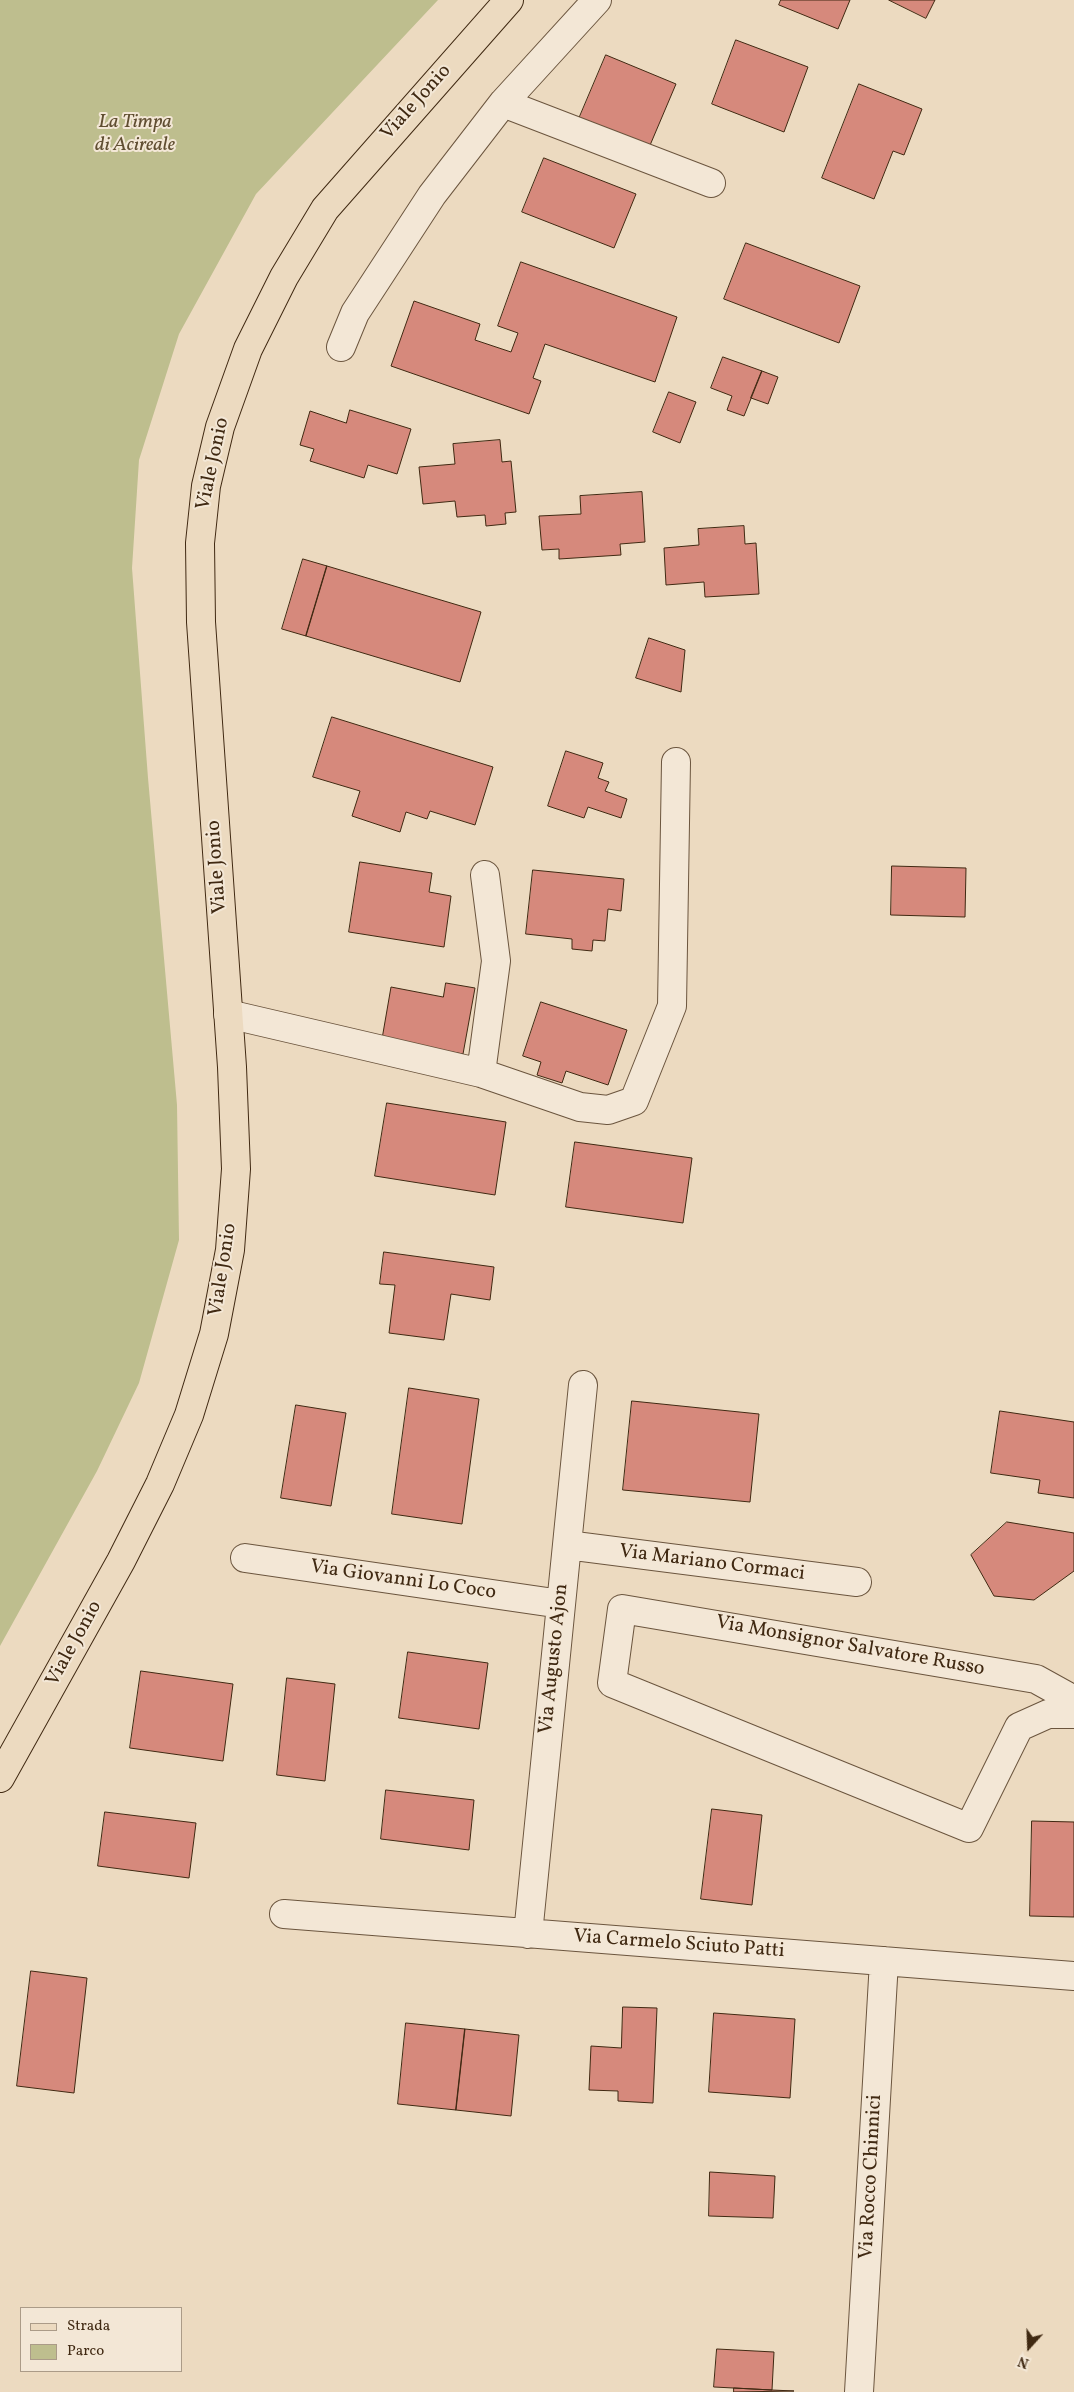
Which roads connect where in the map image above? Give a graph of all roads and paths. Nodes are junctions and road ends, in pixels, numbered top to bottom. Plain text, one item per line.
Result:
1 (509, 0) edge
2 (597, 0) edge
3 (502, 103) junction
4 (711, 183) dead end
5 (341, 347) dead end
6 (676, 762) dead end
7 (485, 875) dead end
8 (228, 1014) junction
9 (481, 1073) junction
10 (583, 1385) dead end
11 (567, 1545) junction
12 (245, 1558) dead end
13 (857, 1582) dead end
14 (561, 1604) junction
15 (1074, 1700) edge
16 (1074, 1714) edge
17 (0, 1778) edge
18 (284, 1914) dead end
19 (528, 1934) junction
20 (884, 1961) junction
21 (1074, 1976) edge
22 (859, 2392) edge

1 - 8 main road, Viale Jonio
2 - 3 street
3 - 4 street
3 - 5 street
6 - 9 street
7 - 9 street
8 - 9 street
8 - 17 main road, Viale Jonio
10 - 11 street, Via Augusto Ajon
11 - 13 street, Via Mariano Cormaci
11 - 14 street, Via Augusto Ajon
12 - 14 street, Via Giovanni Lo Coco
14 - 19 street, Via Augusto Ajon
15 - 16 street, Via Monsignor Salvatore Russo
18 - 19 street, Via Carmelo Sciuto Patti
19 - 20 street, Via Carmelo Sciuto Patti
20 - 21 street, Via Carmelo Sciuto Patti
20 - 22 street, Via Rocco Chinnici

